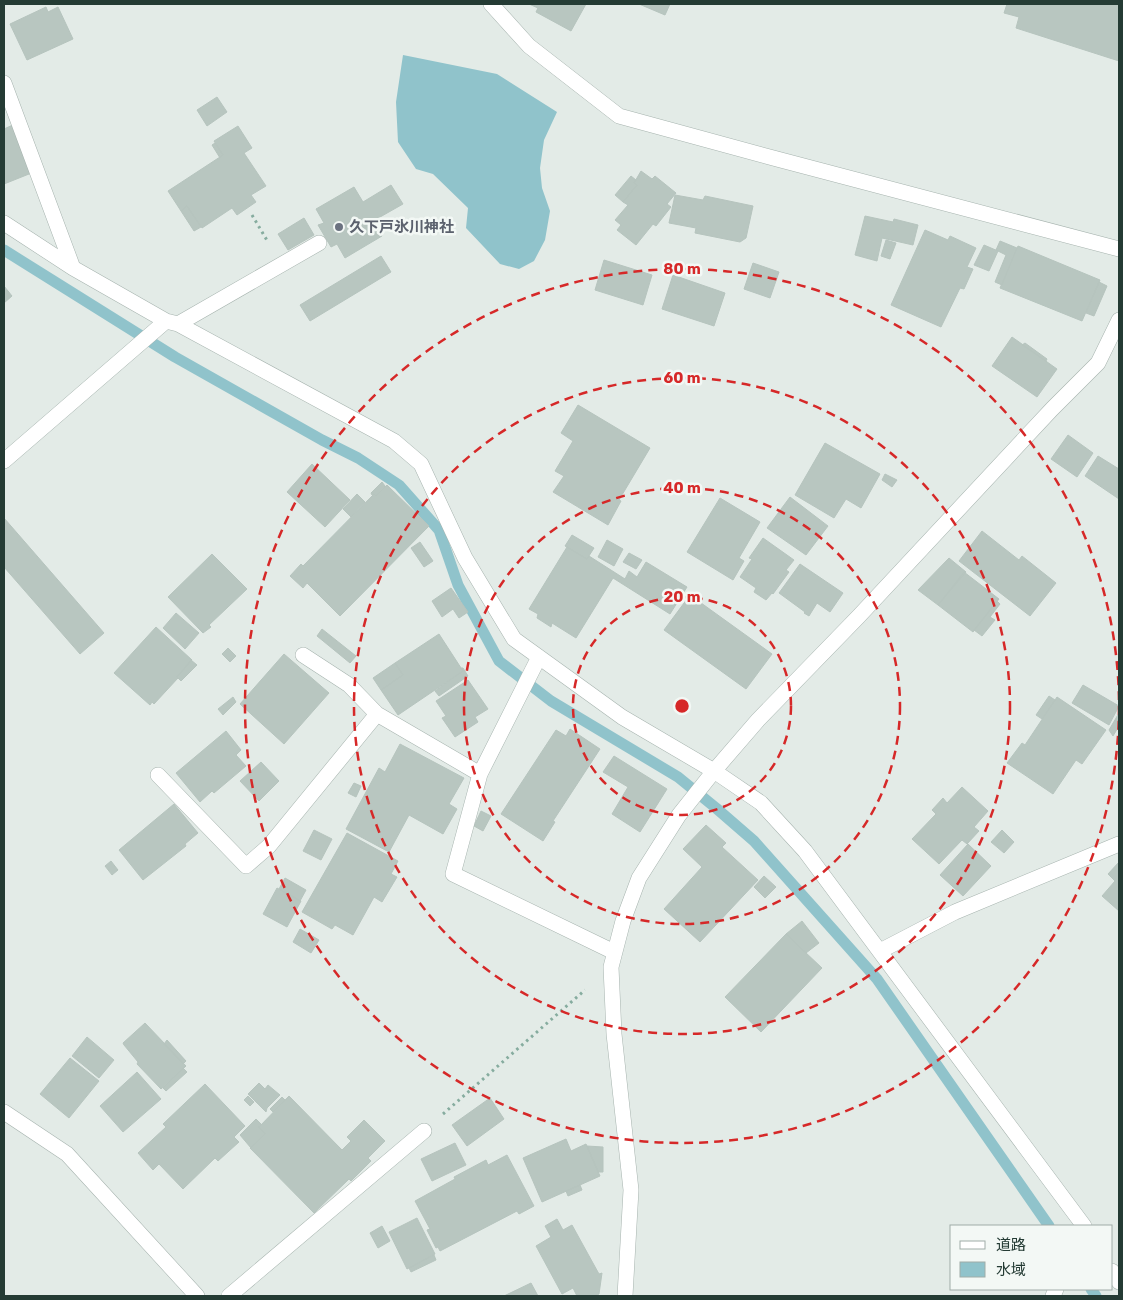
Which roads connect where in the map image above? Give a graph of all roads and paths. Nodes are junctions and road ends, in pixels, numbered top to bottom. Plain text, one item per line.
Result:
1 (491, 4) edge
2 (4, 83) edge
3 (4, 223) edge
4 (319, 243) dead end
5 (1119, 249) edge
6 (73, 268) junction
7 (1119, 320) edge
8 (172, 322) junction
9 (4, 461) edge
10 (303, 655) dead end
11 (539, 657) junction
12 (377, 714) junction
13 (714, 771) junction
14 (480, 774) junction
15 (158, 775) dead end
16 (1119, 844) edge
17 (880, 951) junction
18 (613, 960) junction
19 (4, 1112) edge
20 (424, 1131) joint
21 (1081, 1225) edge
22 (197, 1296) edge
23 (229, 1296) edge
24 (625, 1296) edge

1 - 5 street
2 - 6 street
3 - 6 street
4 - 8 street
6 - 8 street
7 - 13 street
8 - 9 street
8 - 11 street
10 - 12 street
11 - 13 street
11 - 14 street
12 - 14 street
12 - 15 street
13 - 17 street
13 - 18 street
14 - 18 street
16 - 17 street
17 - 21 street
18 - 20 path
18 - 24 street
19 - 22 street
20 - 23 street

